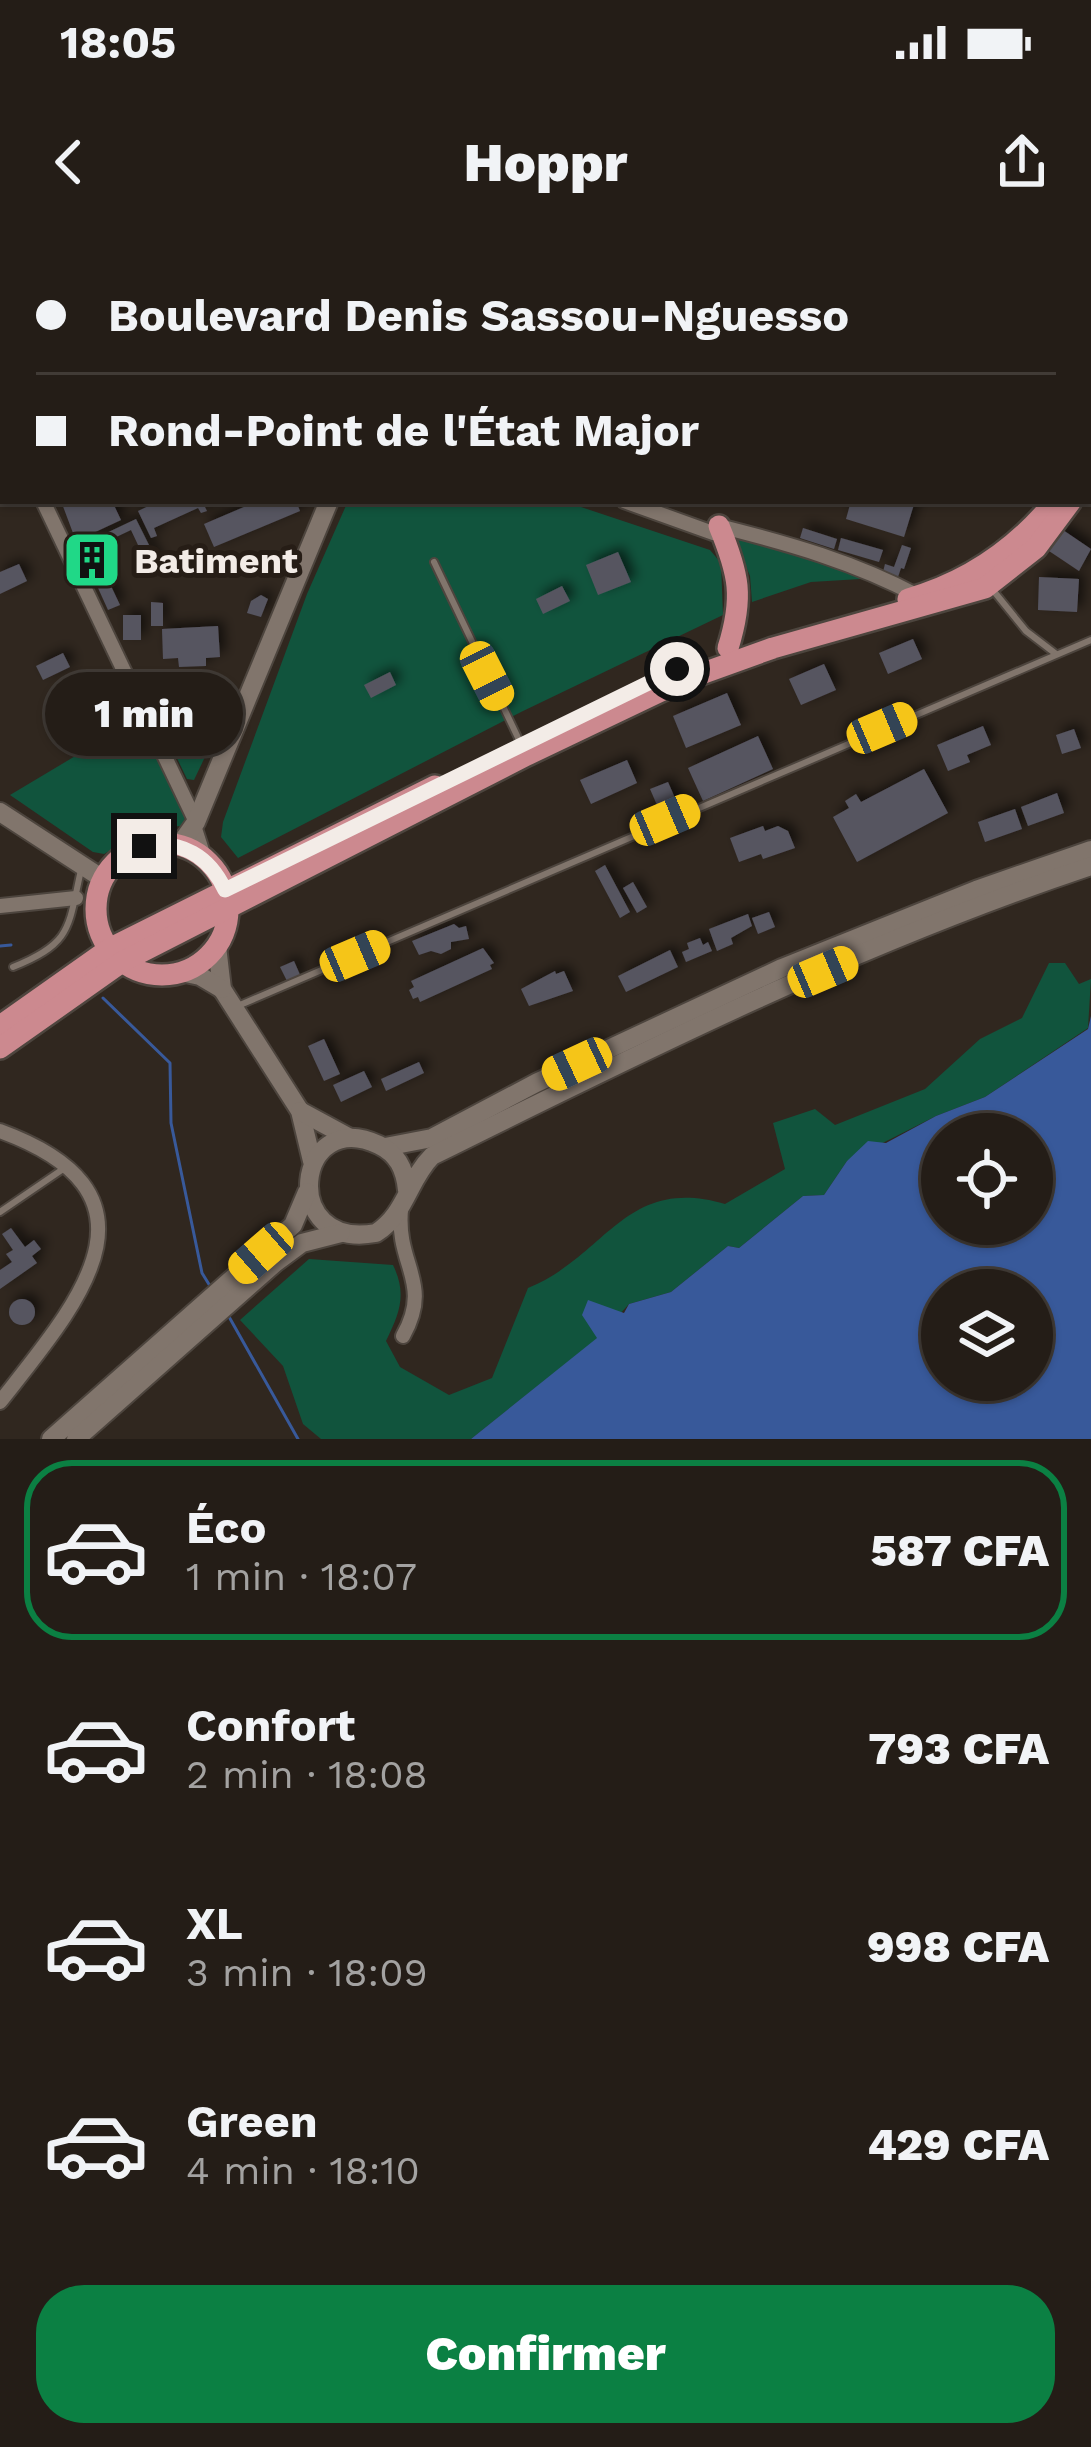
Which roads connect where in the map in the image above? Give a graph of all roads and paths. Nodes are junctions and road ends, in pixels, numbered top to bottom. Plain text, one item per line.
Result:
1 (45, 504) edge
2 (328, 504) edge
3 (632, 504) edge
4 (1053, 504) edge
5 (1069, 504) edge
6 (719, 526) junction
7 (434, 562) dead end
8 (990, 578) junction
9 (918, 596) junction
10 (1091, 640) edge
11 (728, 648) junction
12 (1056, 654) junction
13 (521, 744) junction
14 (0, 812) edge
15 (190, 832) junction
16 (1091, 850) edge
17 (1091, 866) edge
18 (82, 867) junction
19 (103, 879) junction
20 (76, 898) junction
21 (226, 899) junction
22 (0, 906) edge
23 (217, 946) junction
24 (115, 956) junction
25 (13, 967) dead end
26 (181, 972) junction
27 (222, 988) junction
28 (236, 1007) junction
29 (0, 1026) edge
30 (0, 1048) edge
31 (300, 1111) junction
32 (0, 1131) edge
33 (348, 1137) junction
34 (385, 1147) junction
35 (312, 1161) junction
36 (69, 1165) junction
37 (407, 1190) junction
38 (307, 1192) junction
39 (401, 1210) junction
40 (0, 1212) edge
41 (350, 1235) junction
42 (403, 1255) junction
43 (268, 1258) junction
44 (403, 1336) dead end
45 (0, 1402) edge
46 (51, 1439) edge
47 (76, 1439) edge

1 - 15 street
2 - 15 main road
3 - 6 street
4 - 8 main road
5 - 8 main road
6 - 9 street
6 - 11 main road
7 - 13 lane
8 - 9 main road
8 - 12 lane
8 - 21 main road
9 - 11 main road
10 - 12 lane
11 - 13 main road
12 - 28 lane
13 - 21 main road
14 - 18 main road
15 - 19 main road
15 - 21 main road
16 - 34 main road
17 - 37 main road
18 - 19 main road
18 - 20 lane
19 - 24 main road
20 - 22 street
20 - 25 lane
21 - 23 main road
21 - 24 main road
23 - 26 main road
23 - 27 main road
24 - 26 main road
24 - 29 main road
24 - 30 main road
26 - 27 main road
27 - 28 main road
28 - 31 main road
31 - 33 main road
31 - 35 main road
32 - 36 street
33 - 34 main road
33 - 35 main road
34 - 37 main road
35 - 38 main road
36 - 40 lane
36 - 45 street
37 - 39 main road
38 - 41 main road
38 - 43 main road
39 - 41 main road
39 - 42 street
41 - 42 street
41 - 43 main road
42 - 44 street
43 - 46 main road
43 - 47 main road

